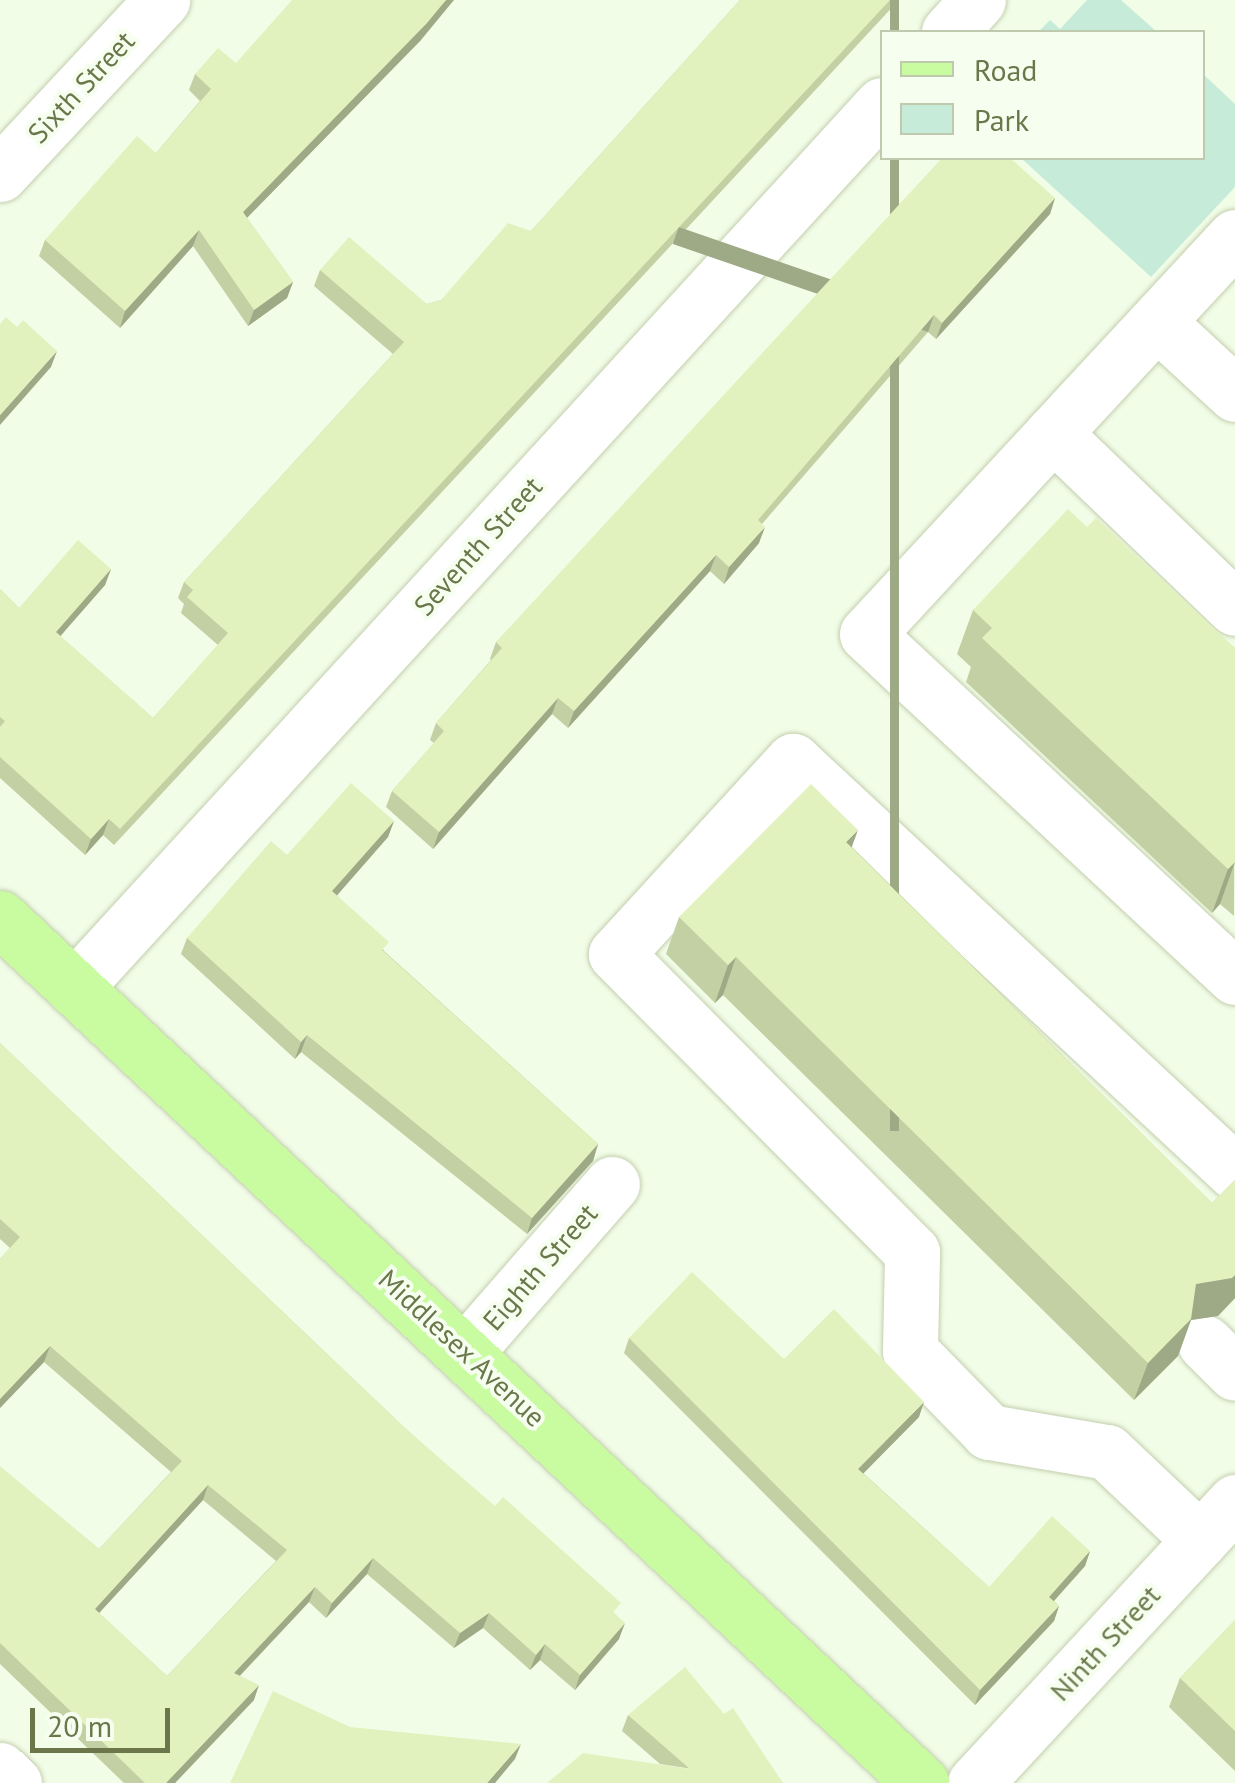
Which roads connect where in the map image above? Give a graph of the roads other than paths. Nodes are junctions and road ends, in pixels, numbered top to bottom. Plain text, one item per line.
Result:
1 (162, 0) edge
2 (880, 107) edge
3 (0, 174) edge
4 (1235, 237) edge
5 (1156, 322) junction
6 (1235, 394) edge
7 (1053, 434) junction
8 (1235, 608) edge
9 (0, 918) edge
10 (1235, 977) edge
11 (74, 988) junction
12 (1235, 1172) edge
13 (612, 1184) dead end
14 (468, 1349) junction
15 (1218, 1521) edge
16 (0, 1770) edge
17 (14, 1783) edge
18 (920, 1783) edge
19 (975, 1783) edge

1 - 3 street, Sixth Street
2 - 11 street, Seventh Street
4 - 5 street
5 - 6 street
5 - 7 street
7 - 8 street
7 - 10 street
9 - 11 main road, Middlesex Avenue
11 - 14 main road, Middlesex Avenue
12 - 15 street
13 - 14 street, Eighth Street
14 - 18 main road, Middlesex Avenue
15 - 19 street, Ninth Street
16 - 17 street

